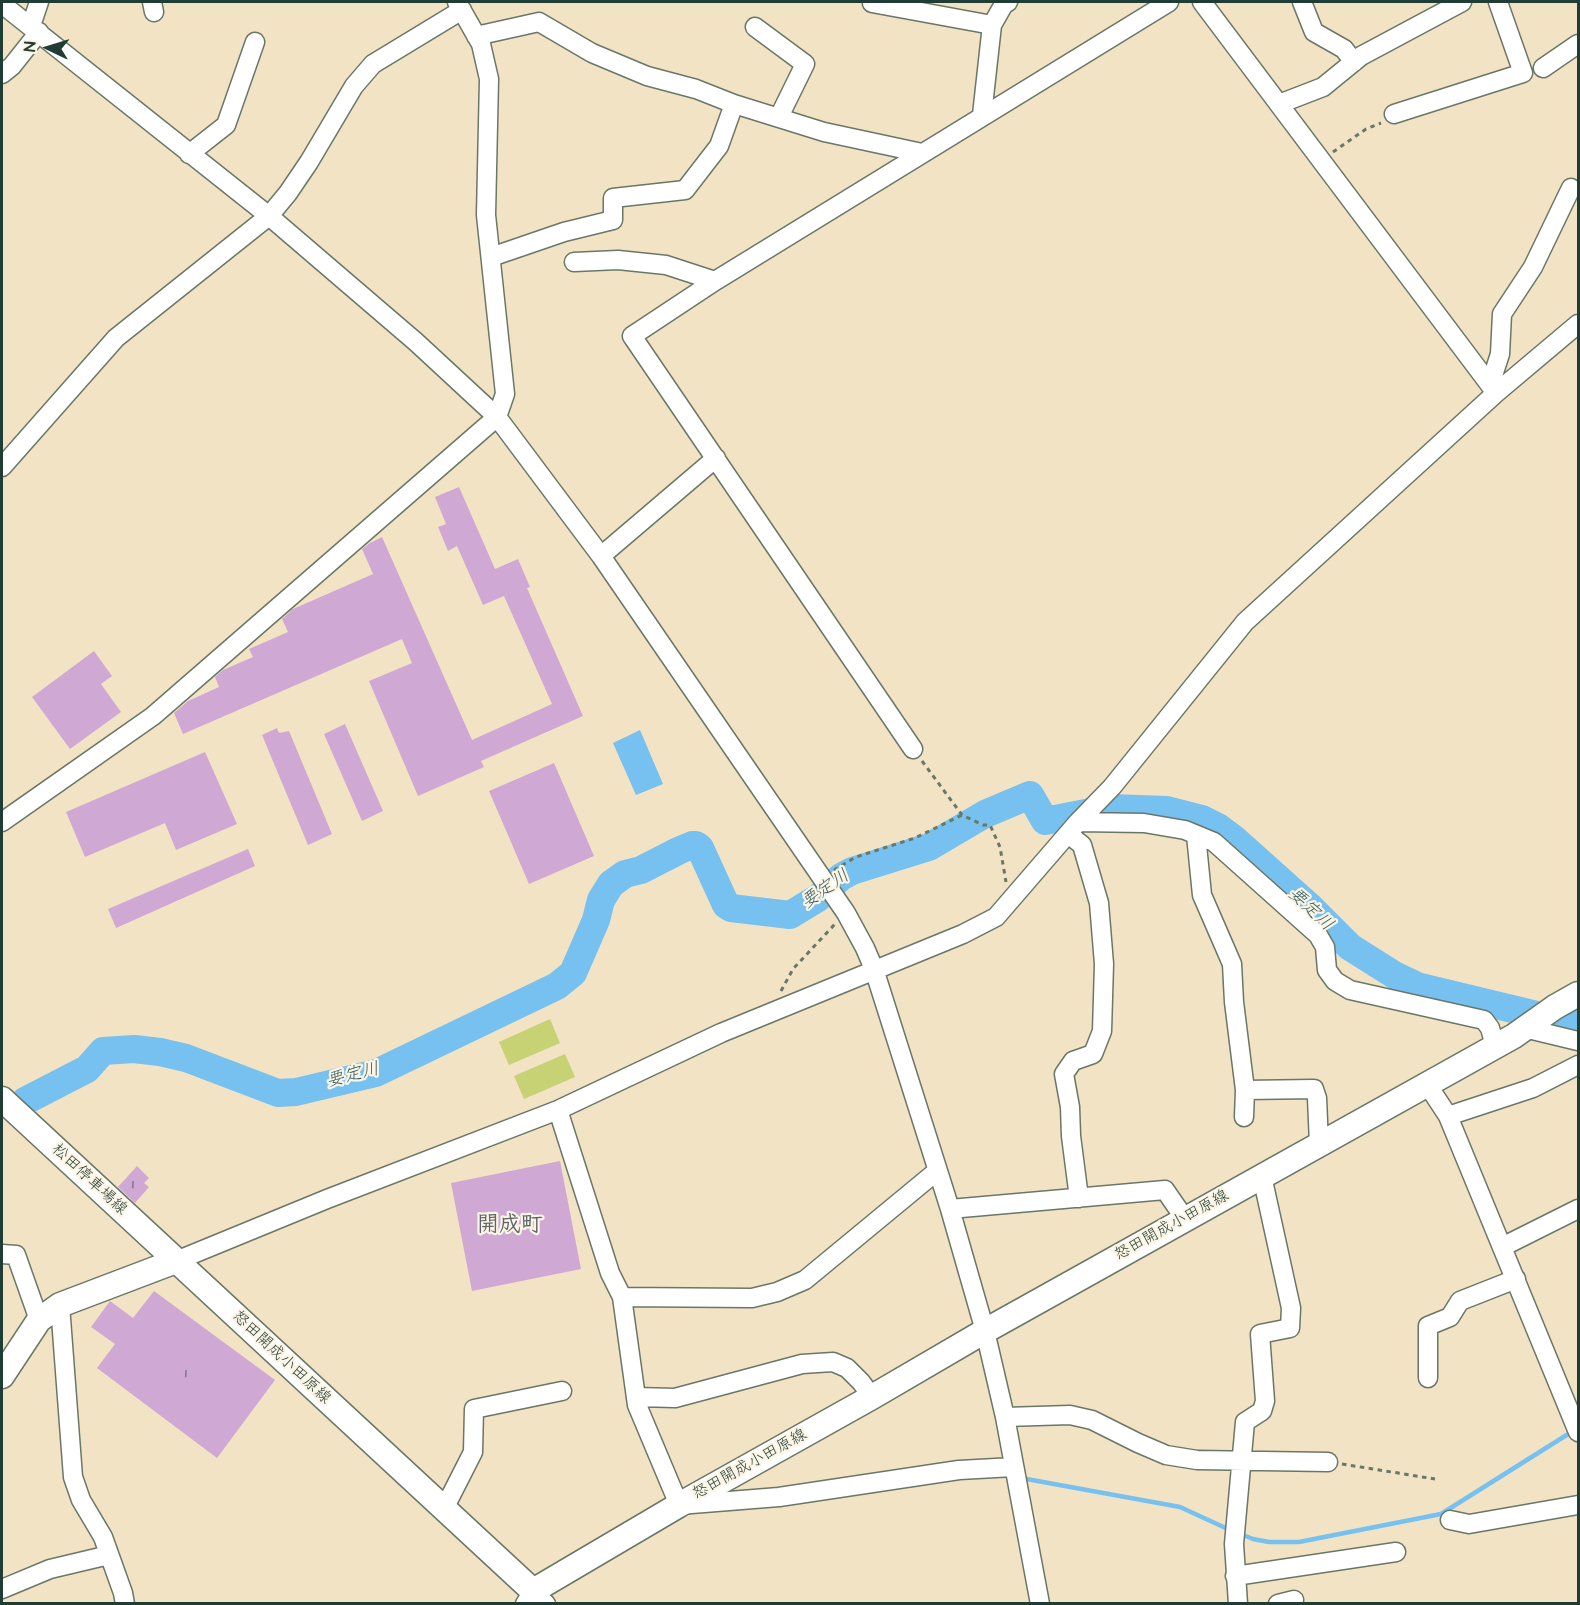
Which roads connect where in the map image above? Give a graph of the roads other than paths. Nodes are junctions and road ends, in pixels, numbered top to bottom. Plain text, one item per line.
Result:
1 (39, 2) edge
2 (1008, 2) edge
3 (1169, 2) edge
4 (1202, 2) edge
5 (1302, 2) edge
6 (1462, 2) edge
7 (1498, 2) edge
8 (872, 3) dead end
9 (2, 4) edge
10 (459, 6) edge
11 (992, 25) junction
12 (755, 27) dead end
13 (35, 29) junction
14 (476, 36) junction
15 (255, 42) dead end
16 (1578, 44) edge
17 (1354, 62) junction
18 (1543, 68) dead end
19 (2, 74) edge
20 (734, 104) junction
21 (1279, 104) junction
22 (1394, 114) road end
23 (982, 115) junction
24 (779, 117) junction
25 (922, 153) junction
26 (189, 154) junction
27 (1571, 188) dead end
28 (269, 216) junction
29 (491, 257) junction
30 (574, 262) dead end
31 (715, 281) junction
32 (1578, 324) edge
33 (1493, 389) junction
34 (497, 417) junction
35 (716, 458) junction
36 (2, 467) edge
37 (601, 556) junction
38 (913, 749) road end
39 (2, 822) edge
40 (1073, 828) junction
41 (1196, 835) junction
42 (874, 969) junction
43 (1578, 994) edge
44 (1526, 1027) junction
45 (1578, 1041) edge
46 (1495, 1046) junction
47 (1578, 1065) edge
48 (1427, 1084) junction
49 (1245, 1090) junction
50 (2, 1099) edge
51 (558, 1110) junction
52 (1448, 1116) junction
53 (1244, 1117) dead end
54 (1319, 1144) junction
55 (937, 1171) junction
56 (1262, 1176) junction
57 (1079, 1198) junction
58 (950, 1209) junction
59 (1578, 1209) edge
60 (1185, 1219) junction
61 (1502, 1247) junction
62 (2, 1254) edge
63 (177, 1261) junction
64 (1516, 1279) junction
65 (622, 1297) junction
66 (60, 1305) junction
67 (39, 1320) junction
68 (986, 1331) junction
69 (2, 1376) edge
70 (1428, 1378) dead end
71 (562, 1391) dead end
72 (636, 1397) junction
73 (872, 1397) junction
74 (1005, 1417) junction
75 (1576, 1420) edge
76 (1242, 1461) junction
77 (1328, 1462) road end
78 (1014, 1467) junction
79 (679, 1505) junction
80 (1578, 1505) edge
81 (444, 1509) junction
82 (1450, 1520) dead end
83 (1396, 1552) dead end
84 (109, 1555) junction
85 (1235, 1576) junction
86 (2, 1589) edge
87 (535, 1599) edge
88 (125, 1604) edge
89 (1040, 1604) edge
90 (1238, 1604) edge

1 - 13 street
2 - 11 street
3 - 23 street
4 - 21 street
5 - 17 street
6 - 17 street
7 - 22 street
8 - 11 street
9 - 13 street
10 - 14 street
10 - 28 street
11 - 23 street
12 - 24 street
13 - 19 street
13 - 26 street
14 - 20 street
14 - 29 street
15 - 26 street
16 - 18 street
17 - 21 street
20 - 24 street
20 - 29 street
21 - 33 street
23 - 25 street
24 - 25 street
25 - 31 street
26 - 28 street
27 - 33 street
28 - 34 street
28 - 36 street
29 - 34 street
30 - 31 street
31 - 35 street
32 - 33 street
33 - 40 street
34 - 37 street
34 - 39 street
35 - 37 street
35 - 38 street
37 - 42 street
40 - 41 street
40 - 42 street
40 - 57 street
41 - 46 street
41 - 49 street
42 - 51 street
42 - 55 street
43 - 44 main road, 怒田開成小田原線
44 - 45 street
44 - 46 main road, 怒田開成小田原線
46 - 48 main road, 怒田開成小田原線
47 - 52 street
48 - 52 street
48 - 54 main road, 怒田開成小田原線
49 - 53 street
49 - 54 street
50 - 63 main road, 松田停車場線
51 - 63 street
51 - 65 street
52 - 61 street
54 - 56 main road, 怒田開成小田原線
55 - 58 street
55 - 65 street
56 - 60 main road, 怒田開成小田原線
56 - 76 street
57 - 58 street
57 - 60 street
58 - 68 street
59 - 61 street
60 - 68 main road, 怒田開成小田原線
61 - 64 street
62 - 67 street
63 - 66 main road
63 - 81 main road, 怒田開成小田原線
64 - 70 street
64 - 75 street
65 - 72 street
66 - 67 main road
66 - 84 street
67 - 69 main road
68 - 73 main road, 怒田開成小田原線
68 - 74 street
71 - 81 street
72 - 73 street
72 - 79 street
73 - 79 main road, 怒田開成小田原線
74 - 76 street
74 - 78 street
76 - 77 street
76 - 85 street
78 - 79 street
78 - 89 street
79 - 87 main road, 怒田開成小田原線
80 - 82 street
81 - 87 main road, 怒田開成小田原線
83 - 85 street
84 - 86 street
84 - 88 street
85 - 90 street

